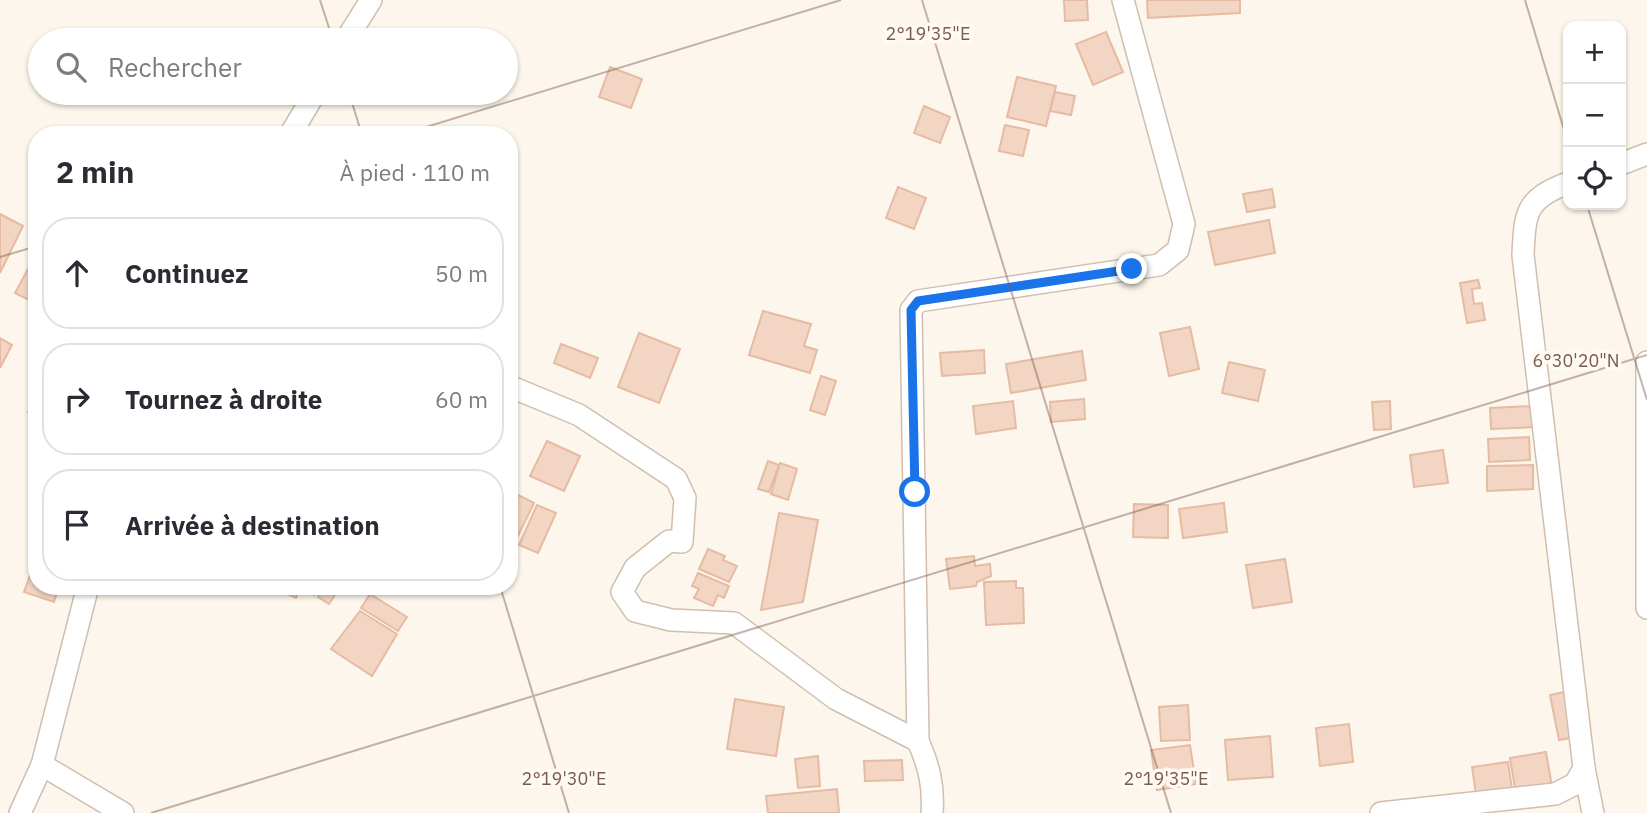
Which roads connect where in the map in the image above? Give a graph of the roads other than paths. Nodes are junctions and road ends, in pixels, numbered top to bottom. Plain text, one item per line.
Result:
1 (371, 0) edge
2 (1123, 0) edge
3 (354, 28) edge
4 (308, 105) edge
5 (295, 126) edge
6 (1647, 154) edge
7 (1626, 162) edge
8 (1563, 185) edge
9 (1647, 362) edge
10 (518, 390) edge
11 (86, 595) edge
12 (1647, 608) edge
13 (918, 741) junction
14 (42, 765) junction
15 (1584, 768) junction
16 (20, 813) edge
17 (123, 813) edge
18 (932, 813) edge
19 (1381, 813) edge
20 (1593, 813) edge

1 - 3 street
2 - 13 street
4 - 5 street
6 - 7 street
8 - 15 street
9 - 12 street
10 - 13 street
11 - 14 street
13 - 18 street
14 - 16 street
14 - 17 street
15 - 19 street
15 - 20 street

